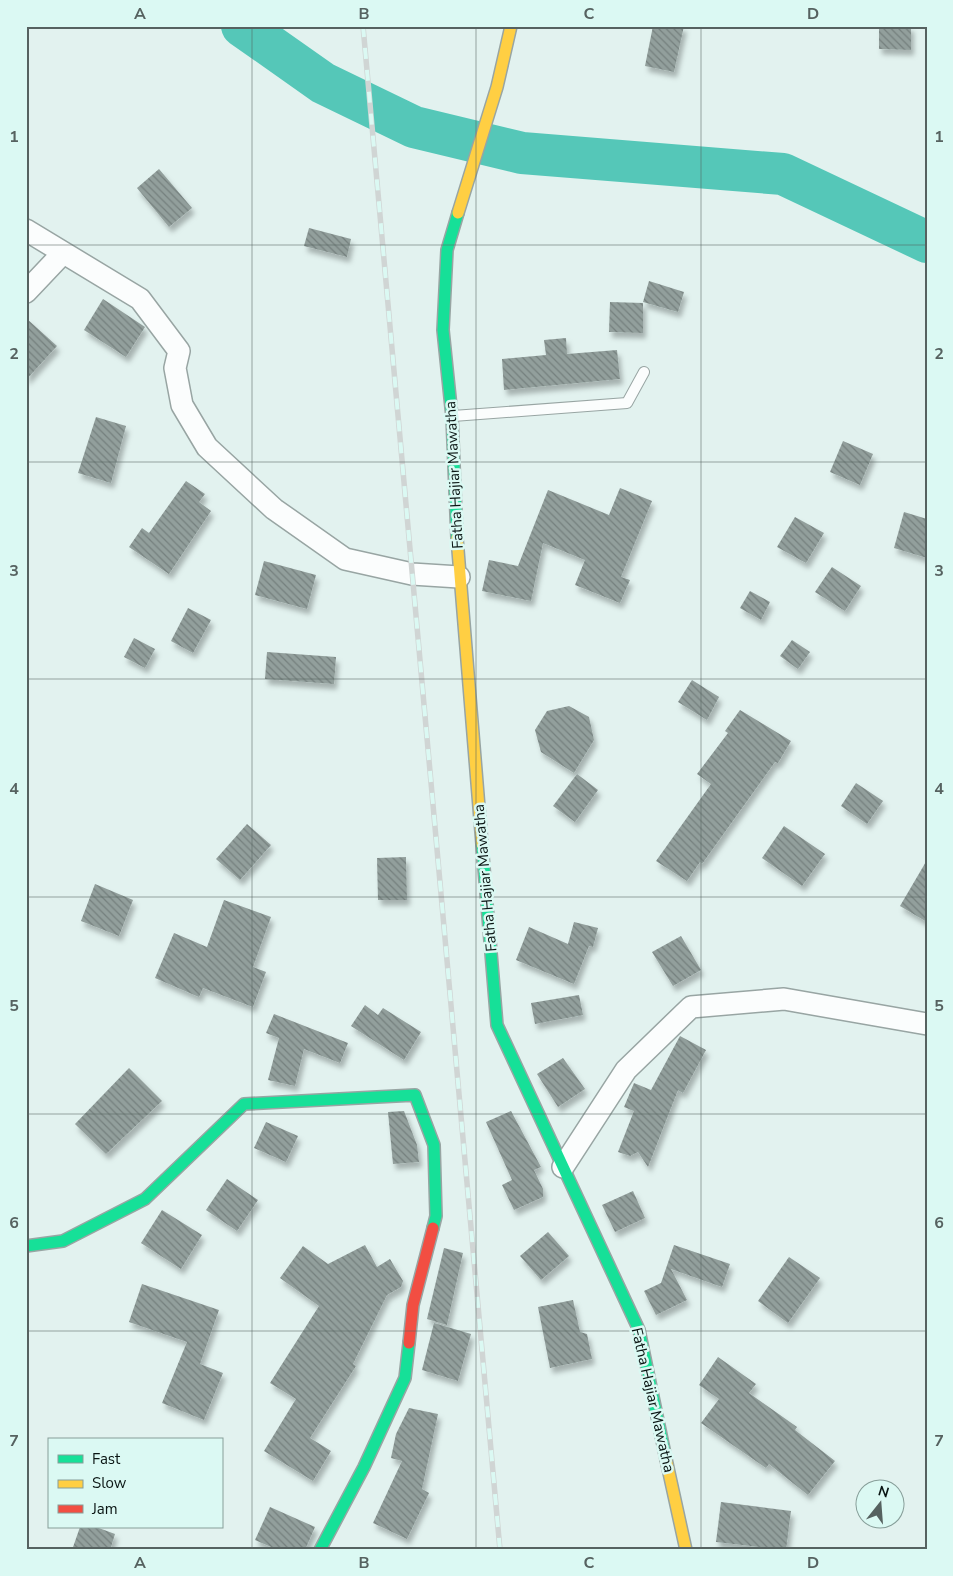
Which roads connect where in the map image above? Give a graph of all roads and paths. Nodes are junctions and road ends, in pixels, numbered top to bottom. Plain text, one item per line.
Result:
1 (511, 26) edge
2 (26, 230) edge
3 (62, 254) junction
4 (26, 292) edge
5 (644, 372) dead end
6 (452, 417) junction
7 (459, 577) junction
8 (927, 1024) edge
9 (563, 1167) junction
10 (26, 1246) edge
11 (320, 1550) edge
12 (686, 1550) edge

1 - 6 street, Fatha Hajiar Mawatha
2 - 3 street
3 - 4 street
3 - 7 street
5 - 6 lane
6 - 7 street, Fatha Hajiar Mawatha
7 - 9 street, Fatha Hajiar Mawatha
8 - 9 street
9 - 12 street, Fatha Hajiar Mawatha
10 - 11 street

